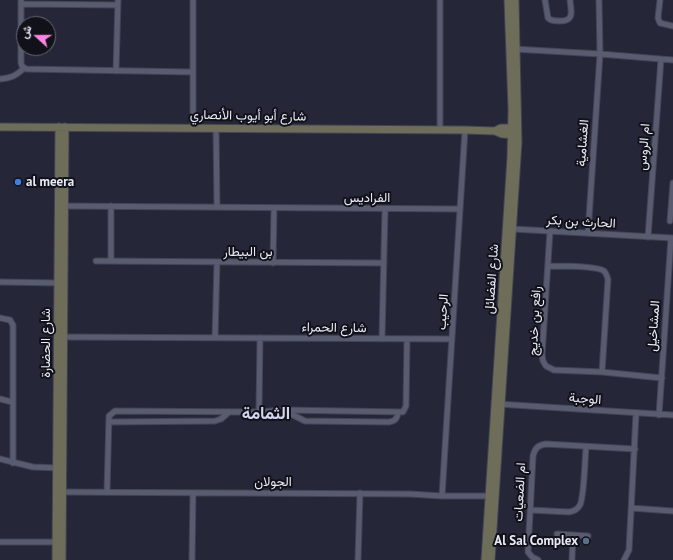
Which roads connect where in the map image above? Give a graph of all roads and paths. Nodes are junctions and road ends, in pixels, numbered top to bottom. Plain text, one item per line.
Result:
1 (193, 0) edge
2 (440, 0) edge
3 (508, 0) edge
4 (515, 0) edge
5 (546, 0) edge
6 (570, 0) edge
7 (599, 0) edge
8 (660, 0) edge
9 (21, 2) edge
10 (118, 2) edge
11 (673, 26) edge
12 (513, 49) junction
13 (600, 54) junction
14 (661, 59) junction
15 (673, 60) edge
16 (24, 68) junction
17 (116, 71) junction
18 (192, 72) junction
19 (0, 79) edge
20 (0, 127) edge
21 (62, 127) junction
22 (192, 128) junction
23 (216, 128) junction
24 (440, 130) junction
25 (465, 130) junction
26 (515, 131) junction
27 (673, 183) edge
28 (61, 206) junction
29 (111, 206) junction
30 (508, 206) junction
31 (217, 207) junction
32 (274, 208) junction
33 (385, 209) junction
34 (460, 209) junction
35 (670, 221) dead end
36 (513, 229) junction
37 (550, 231) junction
38 (588, 233) junction
39 (648, 237) junction
40 (672, 238) edge
41 (96, 261) dead end
42 (111, 261) junction
43 (217, 262) junction
44 (273, 263) junction
45 (384, 263) junction
46 (549, 266) junction
47 (0, 282) edge
48 (61, 283) junction
49 (667, 297) junction
50 (673, 298) edge
51 (0, 318) edge
52 (60, 337) junction
53 (215, 338) junction
54 (260, 338) junction
55 (382, 339) junction
56 (452, 339) junction
57 (407, 340) junction
58 (602, 372) junction
59 (662, 378) junction
60 (0, 399) edge
61 (12, 402) junction
62 (498, 404) junction
63 (284, 410) junction
64 (229, 412) junction
65 (259, 412) junction
66 (398, 413) junction
67 (636, 414) junction
68 (659, 415) junction
69 (673, 416) edge
70 (109, 422) junction
71 (586, 447) junction
72 (635, 449) junction
73 (0, 459) edge
74 (13, 463) junction
75 (59, 468) junction
76 (59, 492) junction
77 (107, 492) junction
78 (193, 493) junction
79 (360, 493) junction
80 (442, 496) junction
81 (489, 496) junction
82 (631, 508) junction
83 (530, 510) junction
84 (673, 511) edge
85 (494, 521) junction
86 (557, 534) dead end
87 (573, 535) junction
88 (588, 536) dead end
89 (0, 542) edge
90 (59, 542) junction
91 (56, 560) edge
92 (62, 560) edge
93 (192, 560) edge
94 (358, 560) edge
95 (485, 560) edge
96 (491, 560) edge
97 (538, 560) edge
98 (572, 560) edge
99 (624, 560) edge

1 - 18 street
2 - 24 street
3 - 12 street, شارع الفضائل
4 - 12 street
5 - 6 street
7 - 13 street, الغشامية
8 - 11 street
9 - 10 street
9 - 16 street
10 - 17 street
12 - 13 street
12 - 26 street, شارع الفضائل
13 - 14 street
13 - 38 street, الغشامية
14 - 15 street
14 - 39 street, ام الروس
16 - 17 street
16 - 19 street
17 - 18 street
18 - 22 street
20 - 21 street, شارع أبو أيوب الأنصاري
21 - 22 street, شارع أبو أيوب الأنصاري
21 - 28 street, شارع الحضارة
22 - 23 street, شارع أبو أيوب الأنصاري
23 - 24 street, شارع أبو أيوب الأنصاري
23 - 31 street
24 - 25 street, شارع أبو أيوب الأنصاري
25 - 26 street, شارع أبو أيوب الأنصاري
25 - 34 street, الرحيب
26 - 30 street, شارع الفضائل
26 - 36 street
27 - 35 street
28 - 29 street, الفراديس
28 - 48 street, شارع الحضارة
29 - 31 street, الفراديس
29 - 42 street
30 - 36 street
30 - 62 street, شارع الفضائل
31 - 32 street, الفراديس
32 - 33 street, الفراديس
32 - 44 street
33 - 34 street, الفراديس
33 - 45 street
34 - 56 street, الرحيب
36 - 37 street, الحارث بن بكر
36 - 62 street
37 - 38 street, الحارث بن بكر
37 - 46 street, رافع بن خديج
38 - 39 street, الحارث بن بكر
39 - 40 street, الحارث بن بكر
40 - 49 street, المشاخيل
41 - 42 street, بن البيطار
42 - 43 street, بن البيطار
43 - 44 street, بن البيطار
43 - 53 street
44 - 45 street, بن البيطار
45 - 55 street
46 - 58 street
46 - 58 street, رافع بن خديج
47 - 48 street
48 - 52 street, شارع الحضارة
49 - 50 street
49 - 59 street, المشاخيل
51 - 61 street
52 - 53 street, شارع الحمراء
52 - 75 street, شارع الحضارة
53 - 54 street, شارع الحمراء
54 - 55 street, شارع الحمراء
54 - 65 street
55 - 57 street, شارع الحمراء
56 - 57 street, شارع الحمراء
56 - 80 street, الرحيب
57 - 66 street
58 - 59 street, رافع بن خديج
59 - 68 street, المشاخيل
60 - 61 street
61 - 74 street
62 - 67 street, الوجبة
62 - 81 street, شارع الفضائل
62 - 85 street
63 - 65 street
63 - 66 street
63 - 66 street
64 - 65 street
64 - 70 street
64 - 70 street
67 - 68 street, الوجبة
67 - 72 street
68 - 69 street, الوجبة
70 - 77 street
71 - 72 street, ام الضعيات
71 - 83 street
71 - 83 street, ام الضعيات
72 - 82 street
73 - 74 street
74 - 75 street
75 - 76 street, شارع الحضارة
76 - 77 street, الجولان
76 - 90 street, شارع الحضارة
77 - 78 street, الجولان
78 - 79 street, الجولان
78 - 93 street
79 - 80 street, الجولان
79 - 94 street
80 - 81 street, الجولان
81 - 85 street
81 - 95 street, شارع الفضائل
82 - 84 street
82 - 99 street
83 - 97 street, ام الضعيات
85 - 96 street
86 - 87 street
87 - 88 street
87 - 98 street
89 - 90 street
90 - 91 street, شارع الحضارة
90 - 92 street, شارع الحضارة

